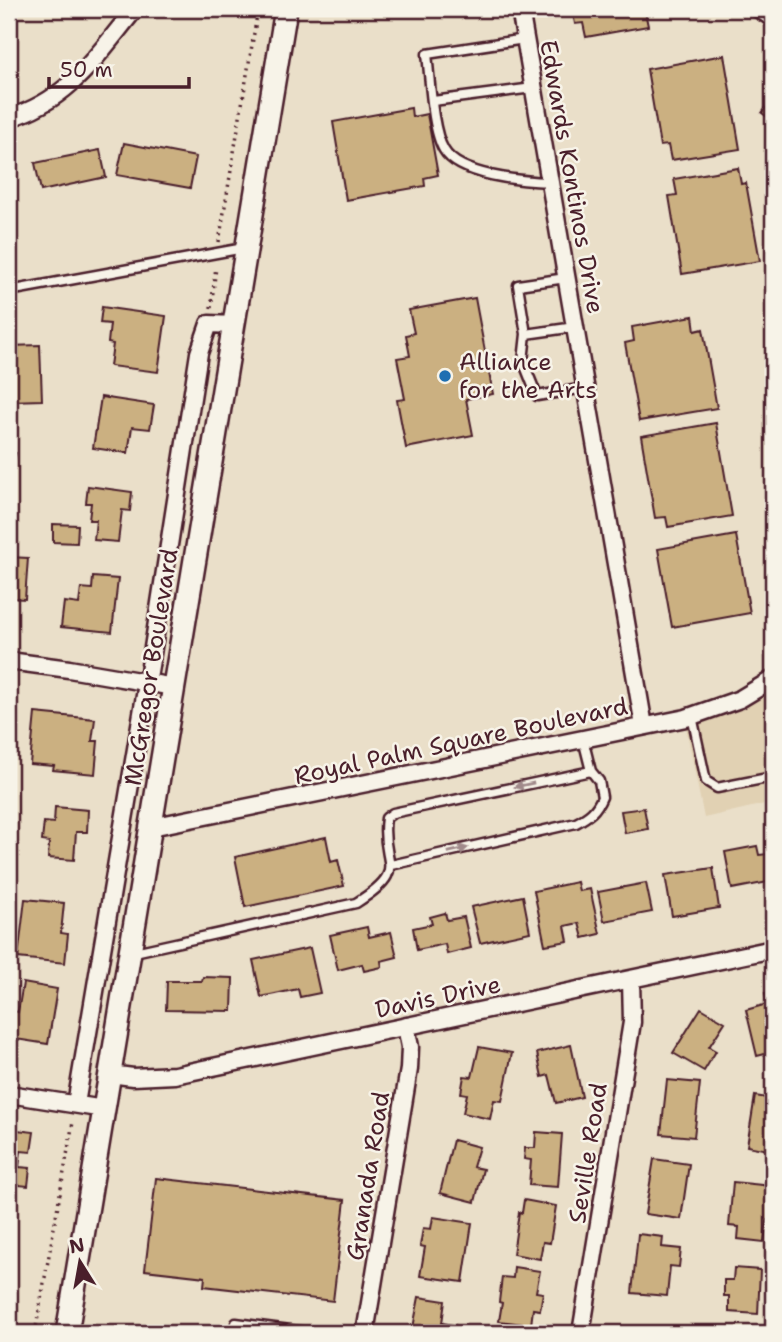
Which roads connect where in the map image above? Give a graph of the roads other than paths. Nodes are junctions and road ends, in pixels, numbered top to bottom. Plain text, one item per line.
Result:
1 (135, 9) edge
2 (286, 9) edge
3 (520, 9) edge
4 (756, 9) edge
5 (773, 23) edge
6 (525, 38) junction
7 (533, 88) junction
8 (433, 102) junction
9 (9, 118) edge
10 (550, 182) junction
11 (247, 247) junction
12 (566, 278) junction
13 (9, 291) edge
14 (234, 325) junction
15 (575, 327) junction
16 (526, 334) junction
17 (585, 388) junction
18 (9, 662) edge
19 (773, 679) edge
20 (146, 683) junction
21 (174, 687) junction
22 (692, 716) junction
23 (644, 726) junction
24 (583, 739) junction
25 (591, 771) junction
26 (773, 777) edge
27 (151, 827) junction
28 (391, 865) junction
29 (773, 949) edge
30 (130, 953) junction
31 (631, 980) junction
32 (406, 1026) junction
33 (110, 1074) junction
34 (9, 1094) edge
35 (76, 1104) junction
36 (104, 1109) junction
37 (67, 1333) edge
38 (235, 1333) edge
39 (314, 1333) edge
40 (365, 1333) edge
41 (581, 1333) edge

1 - 9 street
2 - 11 main road, McGregor Boulevard
3 - 6 street, Edwards Kontinos Drive
4 - 5 lane
6 - 7 street, Edwards Kontinos Drive
6 - 8 lane
7 - 8 lane
7 - 10 street, Edwards Kontinos Drive
8 - 10 lane
10 - 12 street, Edwards Kontinos Drive
11 - 13 lane
11 - 14 main road, McGregor Boulevard
12 - 15 street, Edwards Kontinos Drive
12 - 16 lane
14 - 20 street
14 - 21 main road, McGregor Boulevard
15 - 16 lane
15 - 17 street, Edwards Kontinos Drive
16 - 17 lane
17 - 23 street, Edwards Kontinos Drive
18 - 20 street
19 - 22 street, Royal Palm Square Boulevard
20 - 21 street
20 - 35 street
21 - 27 main road, McGregor Boulevard
22 - 23 street, Royal Palm Square Boulevard
22 - 26 lane
23 - 24 street, Royal Palm Square Boulevard
24 - 25 lane
24 - 27 street, Royal Palm Square Boulevard
28 -> 25 lane
25 -> 28 lane
27 - 30 main road, McGregor Boulevard
28 - 30 lane
29 - 31 street, Davis Drive
30 - 33 main road, McGregor Boulevard
31 - 32 street, Davis Drive
31 - 41 street, Seville Road
32 - 33 street, Davis Drive
32 - 40 street, Granada Road
33 - 36 main road, McGregor Boulevard
34 - 35 street
35 - 36 street
36 - 37 main road, McGregor Boulevard
38 - 39 lane

